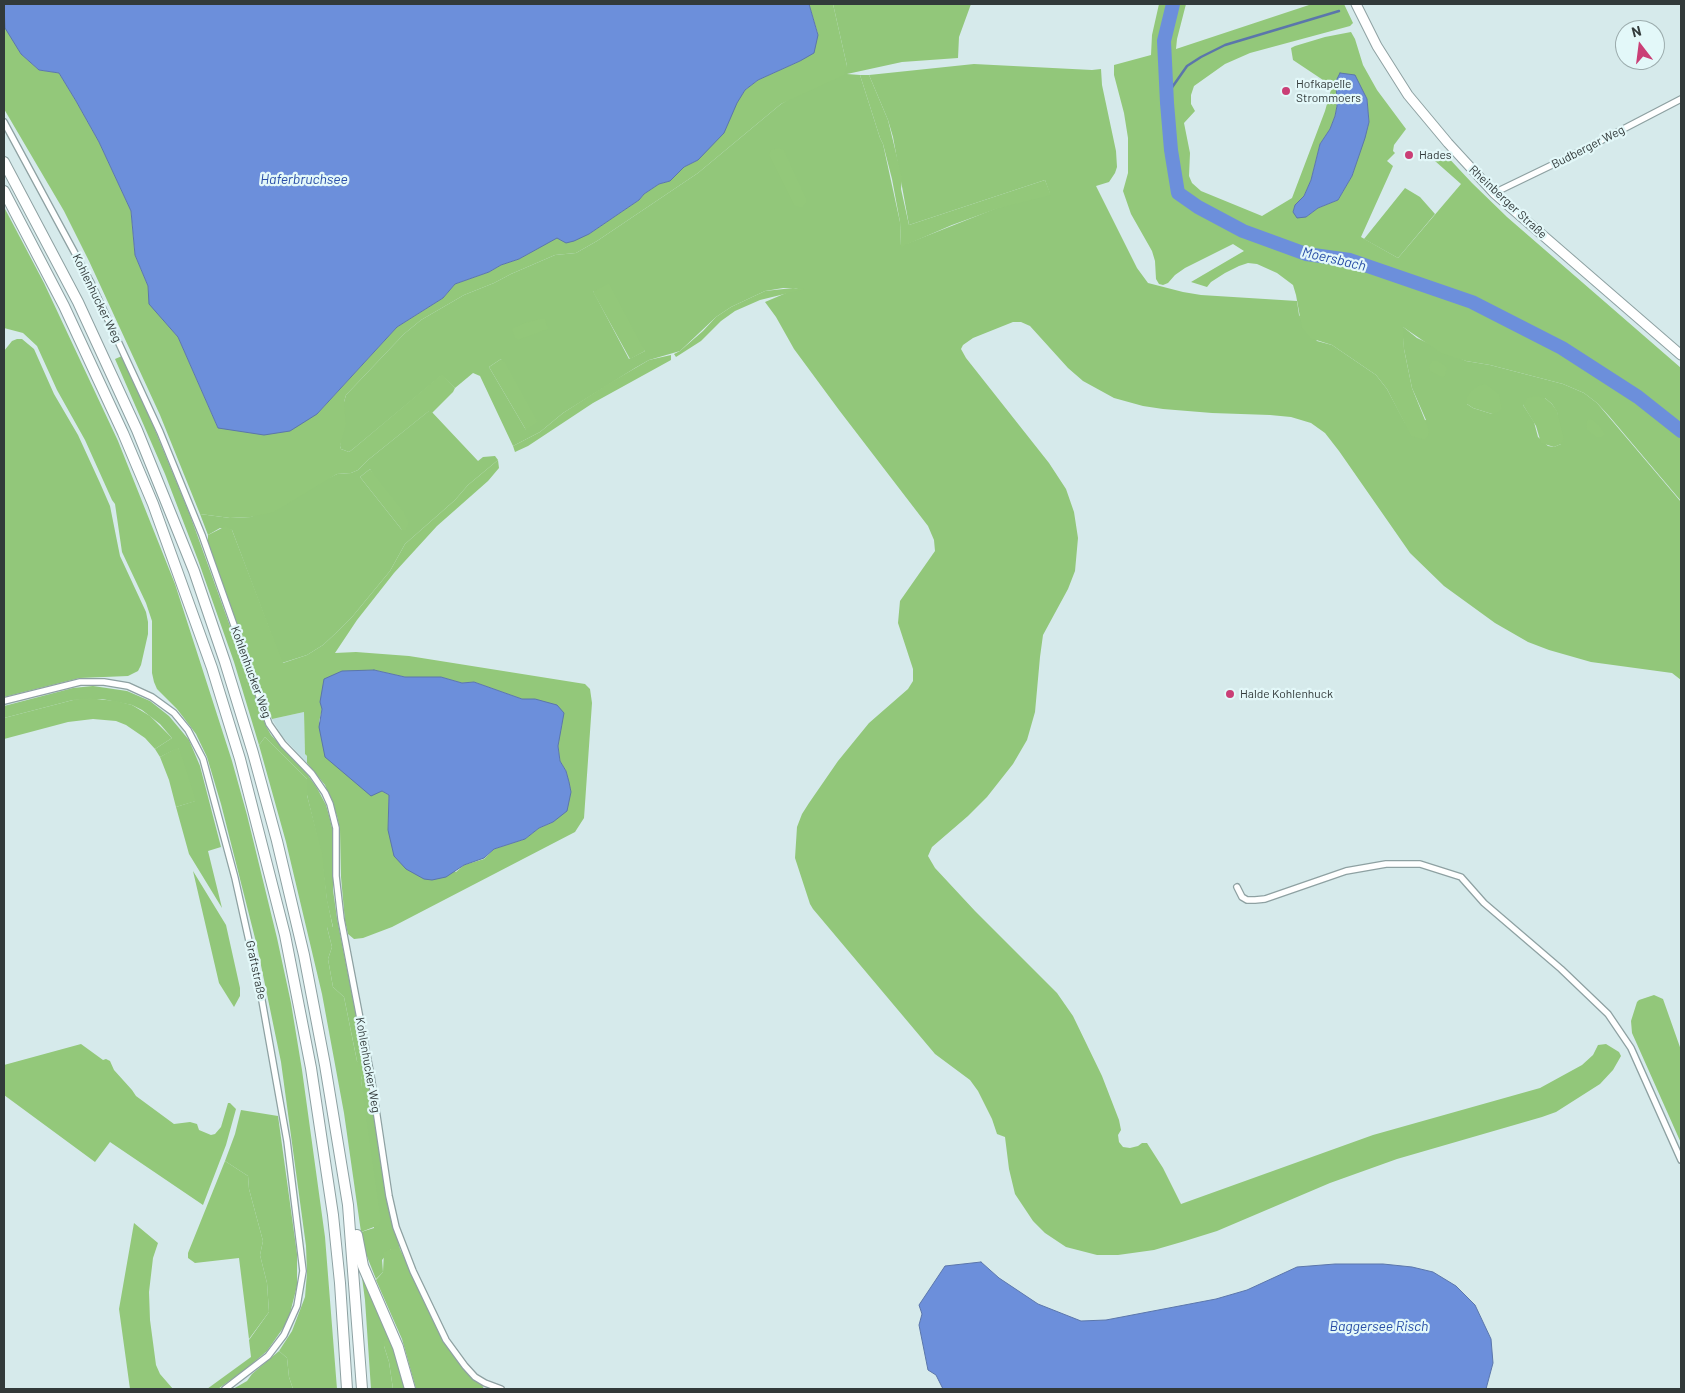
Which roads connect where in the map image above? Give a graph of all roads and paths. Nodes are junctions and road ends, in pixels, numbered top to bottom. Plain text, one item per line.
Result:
1 (1356, 4) edge
2 (1681, 99) edge
3 (4, 122) edge
4 (4, 162) edge
5 (4, 191) edge
6 (1494, 193) junction
7 (1681, 355) edge
8 (4, 702) edge
9 (1237, 887) dead end
10 (1681, 1160) edge
11 (343, 1173) junction
12 (224, 1389) edge
13 (347, 1389) edge
14 (362, 1389) edge
15 (410, 1389) edge
16 (501, 1389) edge

1 - 6 main road, Rheinberger Straße
2 - 6 street, Budberger Weg
3 - 16 street, Kohlenhucker Weg
4 - 11 highway
5 - 13 highway
6 - 7 main road, Rheinberger Straße
8 - 12 street, Graftstraße
9 - 10 street
11 - 14 highway
11 - 15 highway

